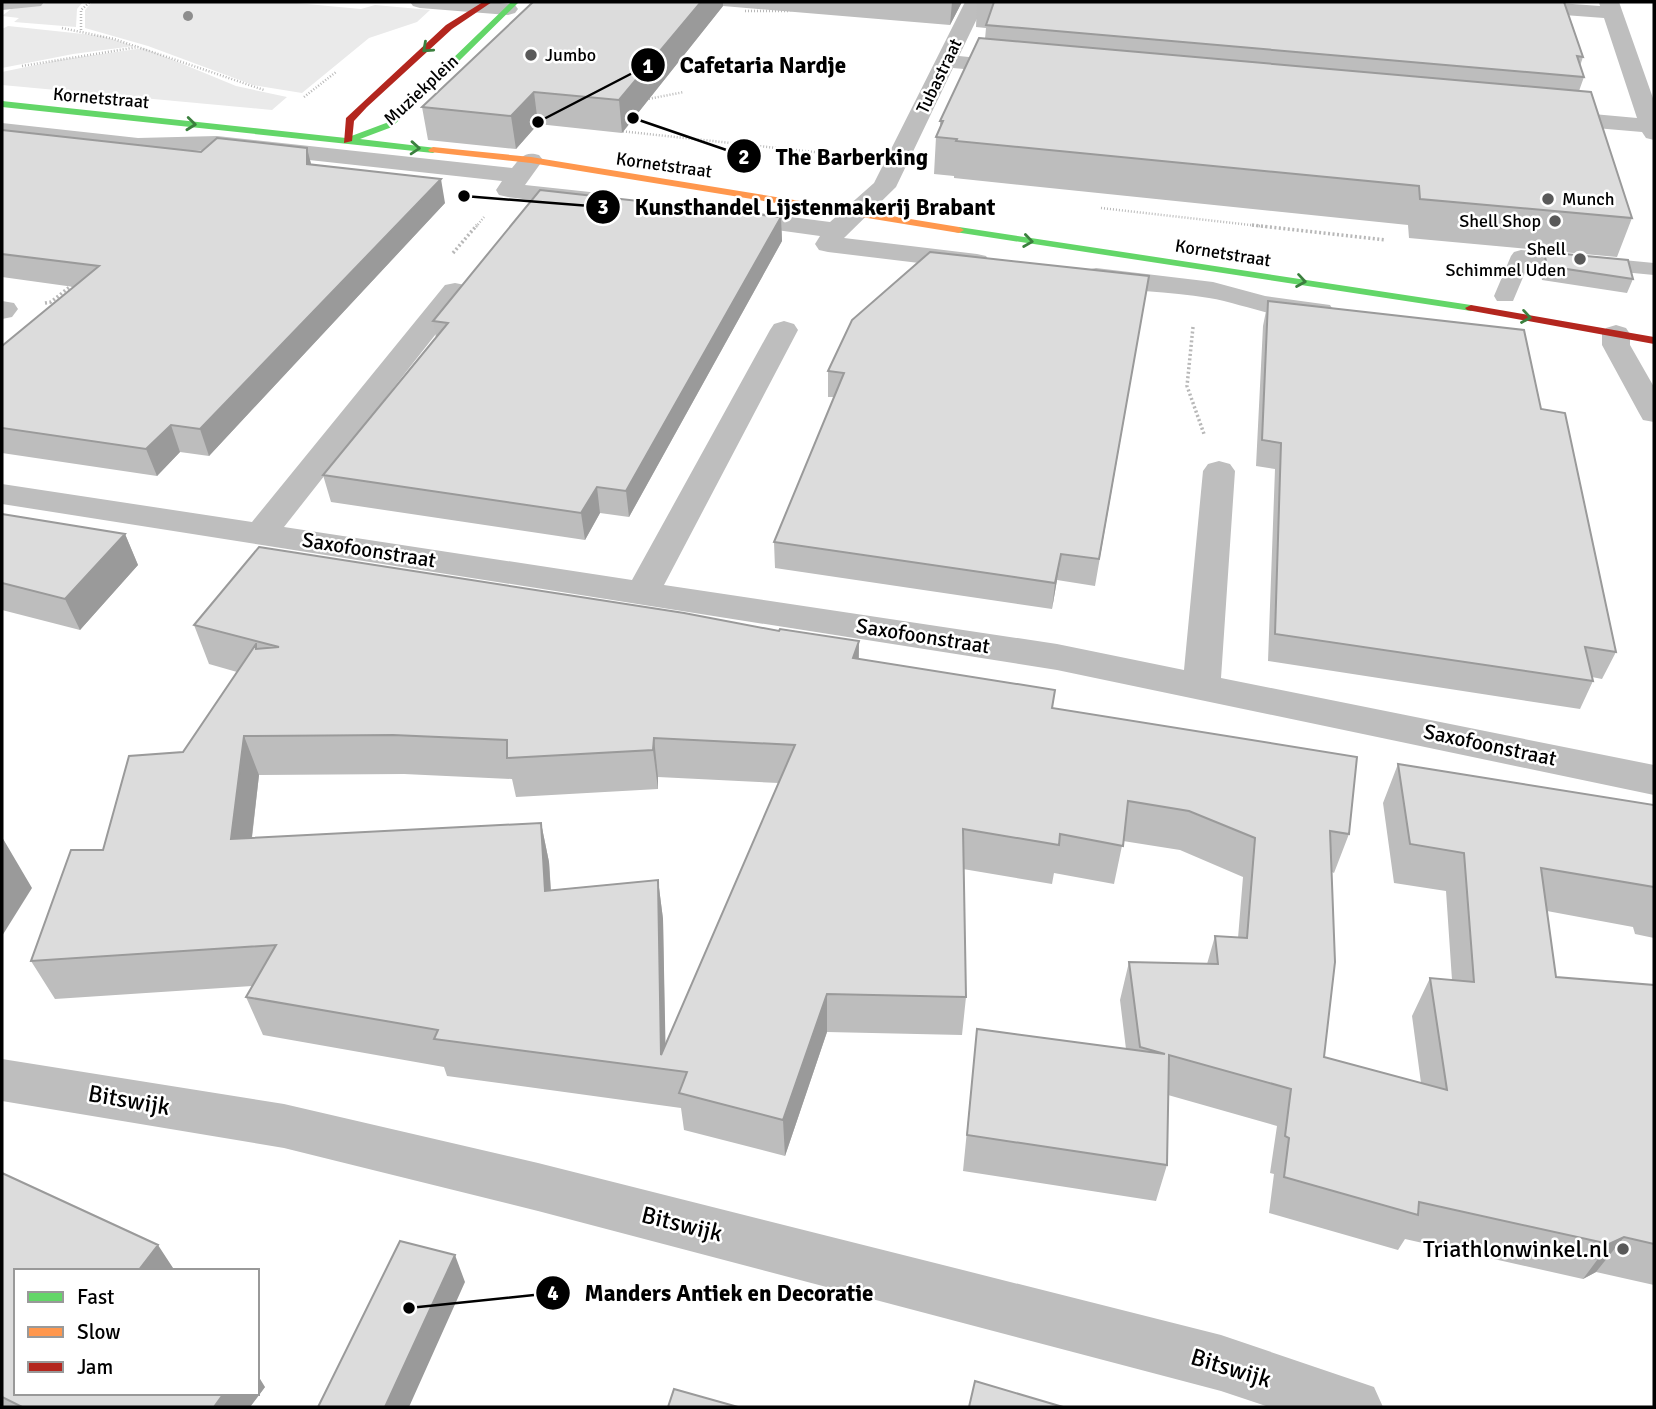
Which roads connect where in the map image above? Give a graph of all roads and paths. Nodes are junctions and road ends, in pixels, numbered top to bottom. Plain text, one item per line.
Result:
1 (34, 2) edge
2 (90, 2) edge
3 (420, 2) edge
4 (796, 2) edge
5 (975, 2) edge
6 (1471, 2) edge
7 (485, 4) edge
8 (511, 5) edge
9 (4, 6) edge
10 (1611, 7) edge
11 (745, 11) dead end
12 (55, 28) dead end
13 (81, 30) junction
14 (142, 46) junction
15 (947, 61) junction
16 (18, 67) dead end
17 (1044, 70) edge
18 (2, 89) edge
19 (684, 92) dead end
20 (274, 93) dead end
21 (92, 97) dead end
22 (635, 102) edge
23 (2, 104) edge
24 (1527, 115) edge
25 (342, 120) junction
26 (389, 125) junction
27 (412, 127) dead end
28 (2, 130) edge
29 (1653, 130) edge
30 (618, 131) edge
31 (492, 140) edge
32 (347, 141) junction
33 (641, 161) dead end
34 (898, 161) junction
35 (519, 175) junction
36 (617, 203) edge
37 (861, 206) junction
38 (1094, 208) dead end
39 (700, 213) edge
40 (1386, 240) dead end
41 (1007, 265) edge
42 (1654, 270) edge
43 (1075, 274) edge
44 (81, 277) edge
45 (1210, 282) junction
46 (455, 291) joint
47 (1506, 296) dead end
48 (3, 310) edge
49 (783, 330) dead end
50 (1485, 331) edge
51 (1616, 334) junction
52 (1654, 341) edge
53 (1654, 413) edge
54 (1219, 471) joint
55 (2, 494) edge
56 (261, 533) junction
57 (642, 593) junction
58 (1202, 685) junction
59 (1654, 780) edge
60 (2, 1080) edge
61 (1354, 1407) edge

1 - 9 street
2 - 13 path
3 - 7 street, Muziekplein
4 - 11 path
5 - 15 street, Tubastraat
6 - 10 street
7 - 8 street, Muziekplein
7 -> 25 street, Muziekplein
8 - 26 street, Muziekplein
10 - 29 street
12 - 13 path
13 - 14 path
14 - 16 path
14 - 20 path
15 - 17 street
15 - 34 street, Tubastraat
18 - 21 street, Kornetstraat
19 - 22 path
23 -> 32 street, Kornetstraat
24 - 29 street
25 - 26 street
25 - 32 street, Muziekplein
26 - 27 street
26 - 32 street, Muziekplein
28 - 35 street, Kornetstraat
30 - 34 path
31 - 33 street, Kornetstraat
32 -> 35 street, Kornetstraat
34 - 37 street, Tubastraat
35 - 36 street, Kornetstraat
35 - 37 street, Kornetstraat
35 - 46 path
37 - 39 street, Kornetstraat
37 - 41 street
37 -> 45 street, Kornetstraat
38 - 40 path
42 - 47 lane
43 - 45 street, Kornetstraat
44 - 48 path
45 - 50 street, Kornetstraat
45 -> 51 street, Kornetstraat
45 - 54 path
46 - 56 street, Saxofoonstraat
49 - 57 street
51 - 52 street, Kornetstraat
51 - 53 street
54 - 58 street
55 - 56 street, Saxofoonstraat
56 - 57 street, Saxofoonstraat
57 - 58 street, Saxofoonstraat
58 - 59 street, Saxofoonstraat
60 - 61 street, Bitswijk

